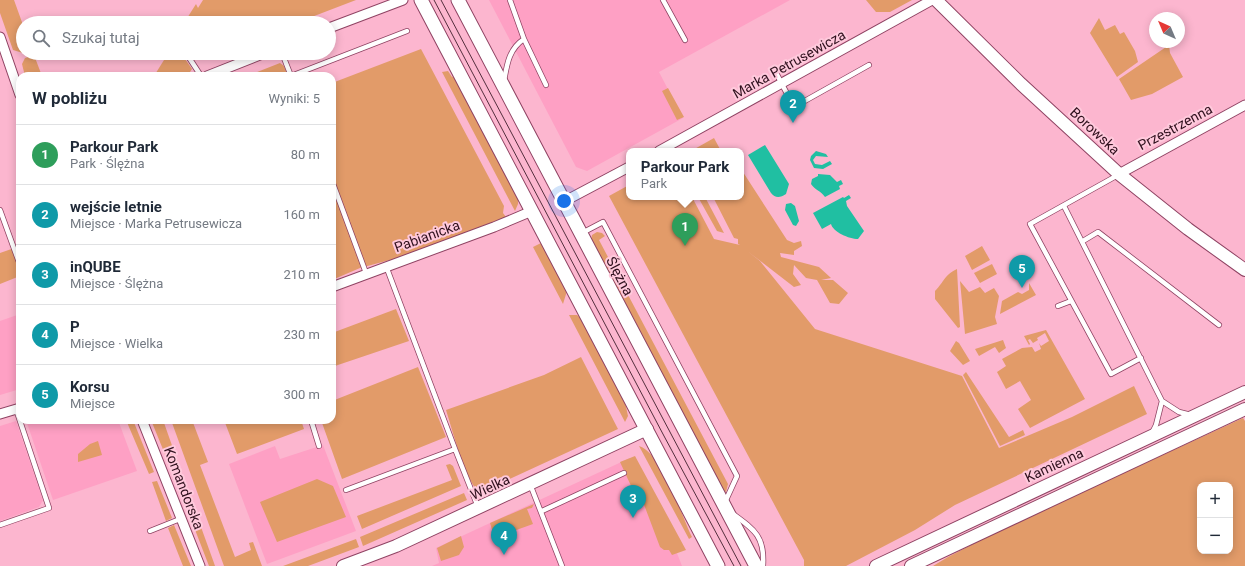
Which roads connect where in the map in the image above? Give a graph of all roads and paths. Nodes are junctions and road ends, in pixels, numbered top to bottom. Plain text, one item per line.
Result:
1 (403, 0) edge
2 (421, 0) edge
3 (458, 0) edge
4 (510, 0) edge
5 (663, 0) edge
6 (932, 0) edge
7 (936, 0) edge
8 (336, 25) edge
9 (407, 31) dead end
10 (0, 37) edge
11 (524, 39) junction
12 (685, 40) dead end
13 (336, 59) edge
14 (191, 60) edge
15 (247, 60) edge
16 (285, 60) edge
17 (332, 60) edge
18 (869, 65) dead end
19 (774, 70) dead end
20 (198, 72) edge
21 (217, 72) edge
22 (289, 72) edge
23 (301, 72) edge
24 (16, 83) edge
25 (503, 84) junction
26 (782, 84) junction
27 (546, 85) dead end
28 (1245, 105) edge
29 (665, 148) edge
30 (626, 169) edge
31 (1119, 174) junction
32 (336, 192) edge
33 (563, 202) junction
34 (1064, 206) junction
35 (0, 210) edge
36 (532, 211) junction
37 (580, 234) junction
38 (1083, 241) junction
39 (16, 254) edge
40 (386, 266) junction
41 (1245, 270) edge
42 (366, 273) junction
43 (336, 285) edge
44 (1071, 301) junction
45 (1058, 306) dead end
46 (1218, 325) dead end
47 (1141, 358) junction
48 (1245, 392) edge
49 (1162, 401) junction
50 (16, 409) edge
51 (1245, 409) edge
52 (0, 414) edge
53 (1194, 416) junction
54 (23, 424) edge
55 (144, 424) edge
56 (312, 424) edge
57 (647, 430) junction
58 (1151, 436) junction
59 (319, 446) dead end
60 (455, 449) junction
61 (624, 473) dead end
62 (530, 484) junction
63 (346, 490) dead end
64 (723, 505) junction
65 (479, 508) junction
66 (542, 511) junction
67 (180, 519) junction
68 (0, 524) edge
69 (150, 531) dead end
70 (917, 565) edge
71 (200, 566) edge
72 (343, 566) edge
73 (562, 566) edge
74 (718, 566) edge
75 (756, 566) edge
76 (763, 566) edge
77 (876, 566) edge

1 - 8 street
2 - 36 main road
3 - 25 main road, Ślężna
4 - 11 lane
5 - 12 lane
6 - 26 street, Marka Petrusewicza
7 - 31 street, Borowska
9 - 13 lane
10 - 24 street
11 - 25 lane
11 - 27 lane
14 - 20 lane
15 - 21 street
16 - 22 lane
17 - 23 lane
18 - 26 lane
19 - 26 lane
25 - 33 main road, Ślężna
26 - 29 street, Marka Petrusewicza
28 - 31 street, Przestrzenna
30 - 33 street
31 - 34 lane
31 - 41 street, Borowska
32 - 42 lane
33 - 37 main road, Ślężna
34 - 38 lane
34 - 44 lane
35 - 39 lane
36 - 40 street, Pabianicka
36 - 57 main road
37 - 64 main road, Ślężna
37 - 64 lane
38 - 46 lane
38 - 47 lane
40 - 42 street, Pabianicka
40 - 60 lane
42 - 43 street, Pabianicka
44 - 45 lane
44 - 47 lane
47 - 49 lane
48 - 53 street, Kamienna
49 - 53 lane
49 - 58 lane
50 - 52 street
51 - 70 street
53 - 58 street, Kamienna
54 - 68 lane
55 - 67 street, Komandorska
56 - 59 lane
57 - 62 street, Wielka
57 - 74 main road
58 - 77 street, Kamienna
60 - 63 lane
60 - 65 lane
61 - 66 lane
62 - 65 street, Wielka
62 - 66 lane
64 - 75 main road, Ślężna
64 - 76 lane
65 - 72 street, Wielka
66 - 73 lane
67 - 69 lane
67 - 71 street, Komandorska

